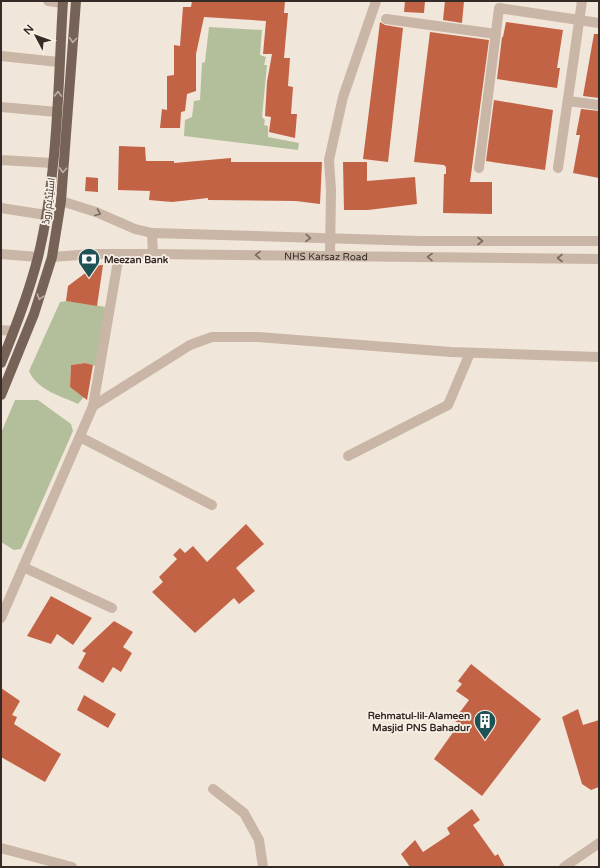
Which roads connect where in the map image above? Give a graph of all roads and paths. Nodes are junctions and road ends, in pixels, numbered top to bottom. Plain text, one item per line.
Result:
1 (48, 1) edge
2 (76, 1) edge
3 (376, 1) edge
4 (582, 1) edge
5 (63, 2) edge
6 (386, 19) dead end
7 (579, 20) junction
8 (599, 23) edge
9 (496, 34) junction
10 (1, 56) edge
11 (59, 62) junction
12 (568, 101) junction
13 (599, 105) edge
14 (1, 107) edge
15 (57, 112) junction
16 (1, 160) edge
17 (52, 163) junction
18 (478, 168) dead end
19 (558, 168) dead end
20 (61, 201) junction
21 (1, 208) edge
22 (46, 215) junction
23 (152, 233) junction
24 (330, 238) junction
25 (599, 241) edge
26 (1, 254) edge
27 (153, 254) junction
28 (119, 255) junction
29 (330, 256) junction
30 (38, 257) junction
31 (52, 257) junction
32 (599, 259) edge
33 (1, 330) edge
34 (13, 331) junction
35 (470, 353) junction
36 (599, 357) edge
37 (1, 361) edge
38 (1, 395) edge
39 (93, 406) junction
40 (80, 437) junction
41 (348, 456) dead end
42 (212, 505) dead end
43 (23, 567) junction
44 (112, 608) dead end
45 (1, 618) edge
46 (213, 789) dead end
47 (599, 843) edge
48 (1, 848) edge
49 (72, 867) edge
50 (263, 867) edge
51 (564, 867) edge

1 - 5 street
2 -> 20 main road, اسٹیڈیم روڈ
3 - 24 street
4 - 7 street
5 - 11 main road, اسٹیڈیم روڈ
6 - 9 street
7 - 8 street
7 - 9 street
7 - 12 street
9 - 18 street
10 - 11 street
15 -> 11 main road, اسٹیڈیم روڈ
12 - 13 street
12 - 19 street
14 - 15 street
15 - 17 main road, اسٹیڈیم روڈ
16 - 17 street
17 - 22 main road, اسٹیڈیم روڈ
20 -> 23 street
20 - 31 main road, اسٹیڈیم روڈ
21 - 22 street
22 - 30 main road, اسٹیڈیم روڈ
23 -> 24 street
23 - 27 street
24 -> 25 street
24 - 29 street
26 - 30 street
27 - 28 street, NHS Karsaz Road
29 -> 27 street, NHS Karsaz Road
28 - 31 street, NHS Karsaz Road
28 - 39 street
32 -> 29 street, NHS Karsaz Road
30 - 34 main road, اسٹیڈیم روڈ
31 -> 38 main road, اسٹیڈیم روڈ
33 - 34 street
34 - 37 main road, اسٹیڈیم روڈ
35 - 36 street
35 - 39 street
35 - 41 street
39 - 40 street
40 - 42 street
40 - 43 street
43 - 44 street
43 - 45 street
46 - 50 street
47 - 51 street
48 - 49 street

